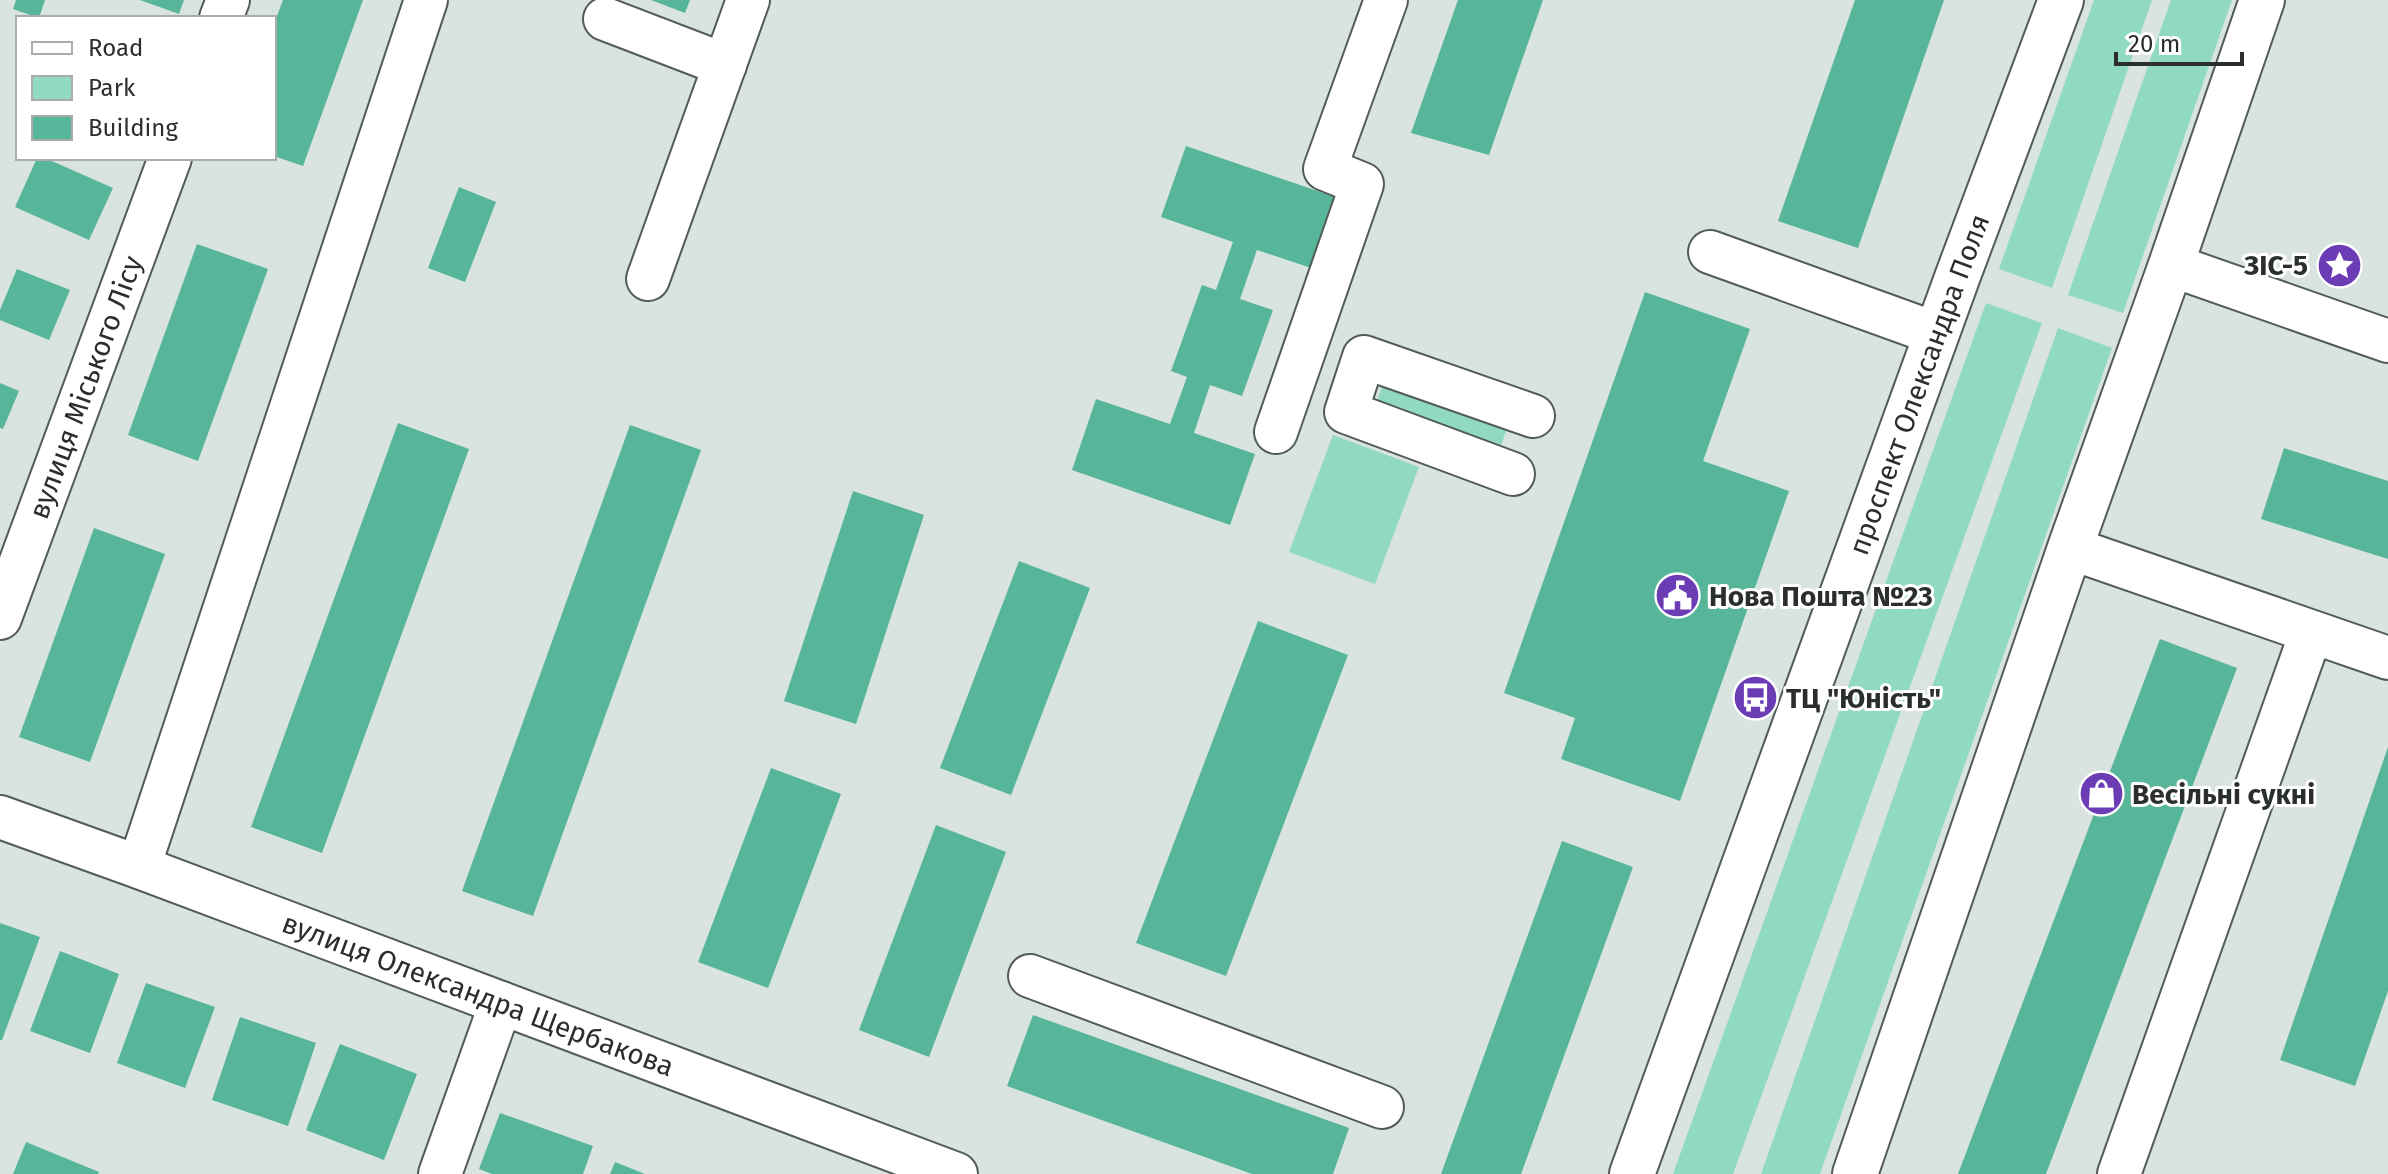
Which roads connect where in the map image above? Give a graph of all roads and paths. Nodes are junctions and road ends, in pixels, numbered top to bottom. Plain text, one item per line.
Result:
1 (426, 0) edge
2 (748, 0) edge
3 (1386, 0) edge
4 (2061, 0) edge
5 (2262, 0) edge
6 (605, 19) dead end
7 (725, 65) junction
8 (169, 160) edge
9 (1710, 252) dead end
10 (2171, 265) junction
11 (648, 279) dead end
12 (1937, 334) junction
13 (2388, 341) edge
14 (1533, 416) dead end
15 (1276, 432) dead end
16 (1513, 474) dead end
17 (2070, 548) junction
18 (0, 618) edge
19 (2311, 633) junction
20 (2388, 658) edge
21 (0, 817) edge
22 (139, 867) junction
23 (1030, 976) dead end
24 (501, 1003) junction
25 (1382, 1107) dead end
26 (440, 1174) edge
27 (956, 1174) edge
28 (1632, 1174) edge
29 (1855, 1174) edge
30 (2119, 1174) edge

1 - 22 street
2 - 7 street
3 - 15 street
4 - 12 main road, проспект Олександра Поля
5 - 10 main road
6 - 7 street
7 - 11 street
8 - 18 street, вулиця Міського Лісу
9 - 12 street
10 - 13 street
10 - 17 main road
12 - 28 main road, проспект Олександра Поля
14 - 16 street
17 - 19 street
17 - 29 main road
19 - 20 street
19 - 30 street
21 - 22 street, вулиця Олександра Щербакова
22 - 24 street, вулиця Олександра Щербакова
23 - 25 street
24 - 26 street
24 - 27 street, вулиця Олександра Щербакова

